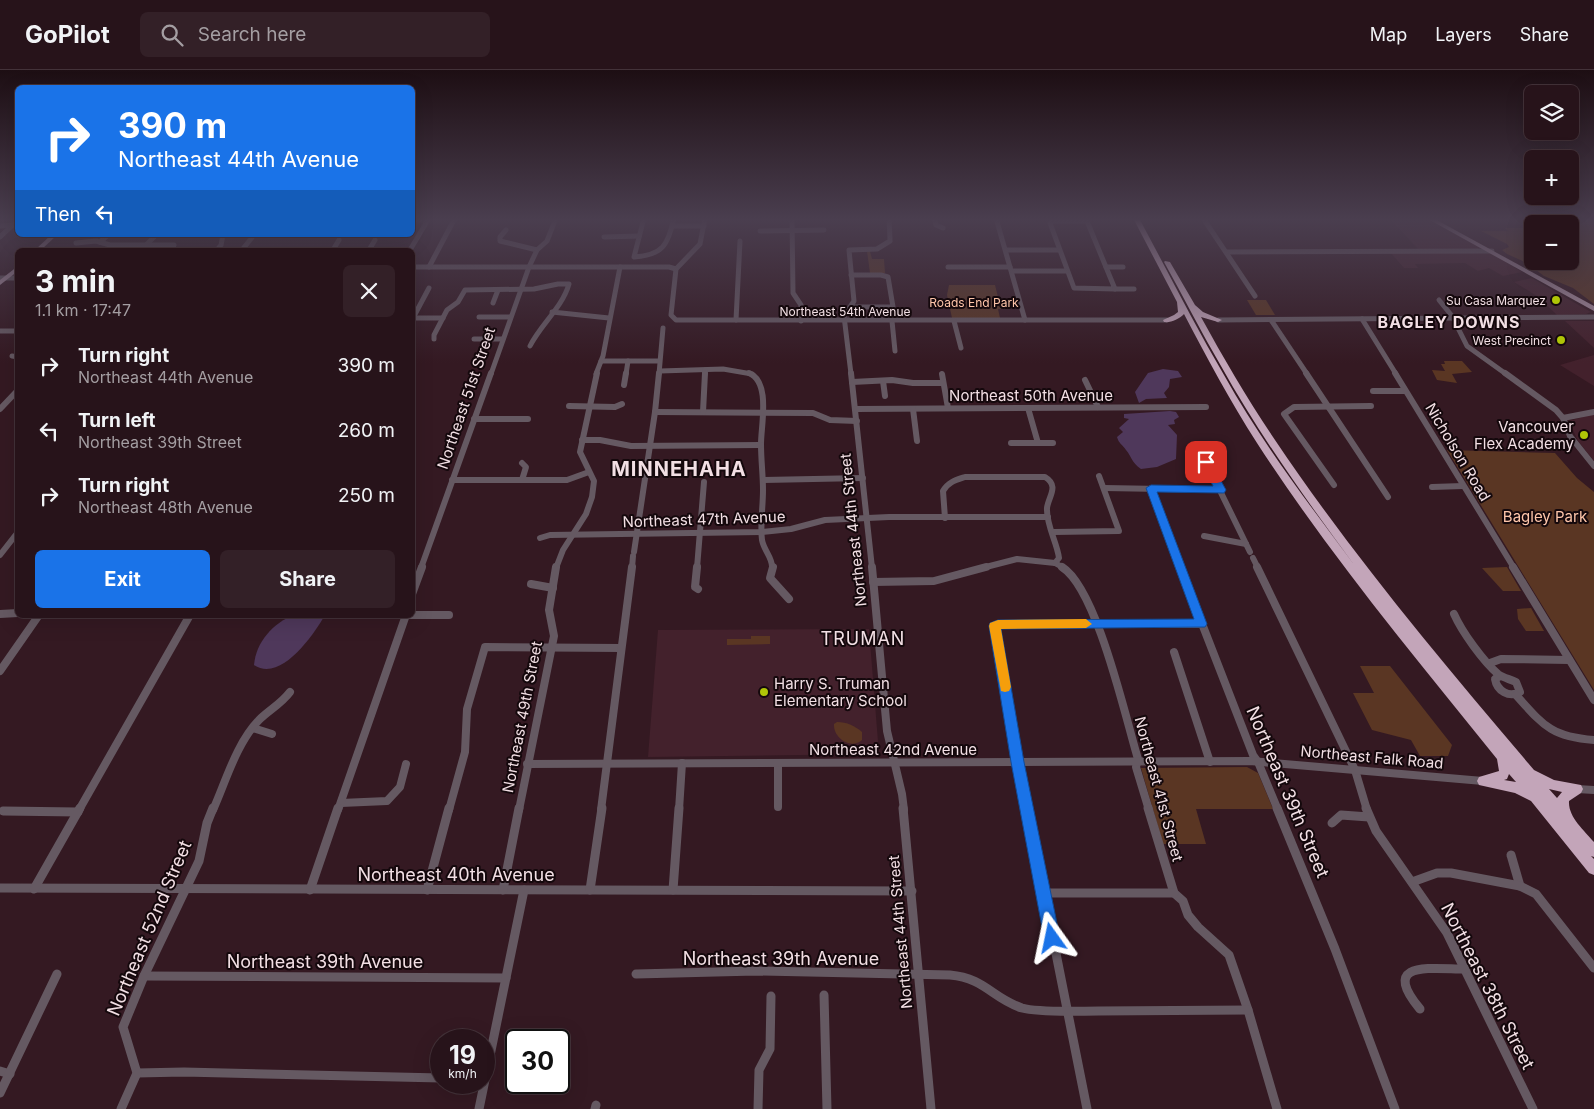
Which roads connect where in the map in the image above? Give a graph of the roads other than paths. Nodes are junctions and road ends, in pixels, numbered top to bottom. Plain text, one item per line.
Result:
1 (678, 266) edge
2 (739, 266) edge
3 (792, 266) edge
4 (850, 266) edge
5 (1065, 266) edge
6 (1165, 266) edge
7 (1167, 266) edge
8 (1236, 266) edge
9 (1519, 266) edge
10 (415, 267) edge
11 (430, 267) joint
12 (620, 267) junction
13 (948, 267) dead end
14 (1106, 267) joint
15 (1123, 267) dead end
16 (528, 268) junction
17 (676, 269) junction
18 (1011, 269) junction
19 (15, 270) edge
20 (1067, 271) junction
21 (851, 275) junction
22 (3, 278) edge
23 (0, 283) edge
24 (430, 288) dead end
25 (521, 289) junction
26 (1115, 289) junction
27 (1134, 289) dead end
28 (498, 290) junction
29 (1179, 290) junction
30 (1255, 296) dead end
31 (1439, 300) dead end
32 (493, 303) dead end
33 (851, 307) junction
34 (1594, 310) edge
35 (552, 312) junction
36 (415, 314) edge
37 (479, 317) dead end
38 (510, 317) junction
39 (415, 318) edge
40 (443, 318) junction
41 (609, 318) junction
42 (1594, 318) edge
43 (1362, 319) junction
44 (1452, 319) junction
45 (736, 320) junction
46 (954, 320) junction
47 (1025, 320) junction
48 (1167, 320) junction
49 (1218, 320) junction
50 (1271, 320) junction
51 (801, 321) junction
52 (844, 321) junction
53 (892, 321) junction
54 (663, 328) dead end
55 (0, 331) edge
56 (15, 331) edge
57 (1196, 332) junction
58 (434, 339) dead end
59 (474, 339) dead end
60 (502, 339) junction
61 (530, 346) dead end
62 (961, 348) dead end
63 (895, 351) dead end
64 (1218, 355) junction
65 (601, 361) junction
66 (628, 361) junction
67 (659, 361) junction
68 (660, 370) junction
69 (705, 370) junction
70 (942, 374) dead end
71 (1085, 380) dead end
72 (883, 381) junction
73 (852, 382) junction
74 (944, 383) junction
75 (624, 385) dead end
76 (1373, 391) dead end
77 (1405, 391) junction
78 (15, 393) edge
79 (885, 396) dead end
80 (0, 400) edge
81 (8, 400) junction
82 (622, 404) dead end
83 (569, 406) dead end
84 (1328, 406) junction
85 (1371, 406) dead end
86 (590, 407) junction
87 (1098, 407) junction
88 (1206, 407) dead end
89 (912, 408) junction
90 (948, 408) junction
91 (1028, 408) junction
92 (0, 409) edge
93 (856, 409) junction
94 (655, 412) junction
95 (703, 412) junction
96 (1594, 412) edge
97 (762, 414) junction
98 (1563, 418) junction
99 (474, 419) junction
100 (528, 420) dead end
101 (857, 421) junction
102 (582, 440) junction
103 (917, 441) dead end
104 (1038, 443) junction
105 (1053, 443) dead end
106 (1010, 444) dead end
107 (761, 445) junction
108 (650, 446) junction
109 (522, 462) dead end
110 (1206, 462) dead end
111 (1594, 466) edge
112 (589, 472) junction
113 (1099, 476) dead end
114 (863, 478) junction
115 (452, 480) junction
116 (522, 480) junction
117 (764, 480) junction
118 (704, 482) dead end
119 (1334, 485) dead end
120 (1463, 486) junction
121 (1432, 487) dead end
122 (1104, 488) junction
123 (1151, 488) junction
124 (1220, 490) junction
125 (1388, 497) dead end
126 (1048, 516) junction
127 (945, 518) junction
128 (867, 519) junction
129 (700, 532) junction
130 (762, 532) junction
131 (1054, 532) junction
132 (573, 535) junction
133 (637, 535) junction
134 (15, 536) edge
135 (1204, 536) dead end
136 (540, 538) dead end
137 (1246, 544) junction
138 (0, 555) edge
139 (1055, 563) junction
140 (873, 582) junction
141 (532, 584) dead end
142 (415, 585) edge
143 (552, 588) junction
144 (698, 589) dead end
145 (789, 600) dead end
146 (15, 613) edge
147 (0, 614) edge
148 (1454, 614) dead end
149 (415, 615) edge
150 (449, 615) dead end
151 (38, 618) edge
152 (188, 618) edge
153 (405, 618) edge
154 (1098, 624) junction
155 (1201, 624) junction
156 (552, 647) junction
157 (621, 648) junction
158 (1174, 652) dead end
159 (1570, 660) junction
160 (1490, 663) junction
161 (0, 671) edge
162 (1500, 676) junction
163 (290, 692) dead end
164 (1516, 695) junction
165 (1594, 700) edge
166 (252, 728) junction
167 (272, 734) dead end
168 (1594, 740) edge
169 (1502, 757) junction
170 (894, 762) junction
171 (1018, 762) junction
172 (1137, 762) junction
173 (1210, 762) junction
174 (1258, 762) junction
175 (682, 763) junction
176 (778, 763) junction
177 (1520, 763) junction
178 (406, 764) dead end
179 (527, 764) junction
180 (608, 764) junction
181 (1355, 770) junction
182 (1483, 781) junction
183 (1577, 789) junction
184 (1594, 790) edge
185 (341, 803) junction
186 (1541, 805) junction
187 (778, 808) dead end
188 (3, 811) dead end
189 (78, 812) junction
190 (1369, 817) junction
191 (1566, 818) junction
192 (1332, 823) dead end
193 (1594, 851) edge
194 (1511, 855) dead end
195 (1594, 869) edge
196 (1412, 882) junction
197 (1520, 886) junction
198 (0, 888) edge
199 (34, 888) junction
200 (184, 889) junction
201 (310, 890) junction
202 (427, 890) junction
203 (503, 890) junction
204 (524, 890) junction
205 (590, 890) junction
206 (674, 890) junction
207 (912, 891) junction
208 (1043, 893) junction
209 (1174, 893) junction
210 (1594, 968) edge
211 (1465, 969) junction
212 (57, 974) dead end
213 (636, 974) dead end
214 (144, 976) junction
215 (920, 976) junction
216 (506, 978) junction
217 (824, 995) dead end
218 (771, 996) dead end
219 (1420, 1009) dead end
220 (1248, 1010) junction
221 (1067, 1011) junction
222 (495, 1029) edge
223 (5, 1072) edge
224 (137, 1073) junction
225 (430, 1078) edge
226 (0, 1092) edge
227 (482, 1094) edge
228 (121, 1109) edge
229 (479, 1109) edge
230 (758, 1109) edge
231 (826, 1109) edge
232 (931, 1109) edge
233 (1087, 1109) edge
234 (1277, 1109) edge
235 (1395, 1109) edge
236 (1533, 1109) edge

1 - 17 street
2 - 45 street
3 - 51 street
4 - 21 street
5 - 20 street
6 - 29 highway
7 - 29 highway
8 - 30 street
9 - 34 main road
10 - 11 street
11 - 16 street
12 - 16 street
12 - 17 street
12 - 41 street, Northeast 49th Street
13 - 18 street
14 - 15 street
14 - 26 street
16 - 25 street, Northeast 51st Street
17 - 45 street, Northeast 54th Avenue
18 - 20 street
18 - 47 street
19 - 22 main road
20 - 26 street
21 - 33 street
21 - 33 street
22 - 23 main road
24 - 36 street
25 - 28 street
25 - 35 street
25 - 38 street, Northeast 51st Street
26 - 27 street
28 - 32 street
28 - 40 street
29 - 48 highway
29 - 49 highway
29 - 57 highway
29 - 64 highway
31 - 44 street
33 - 52 street
35 - 41 street
35 - 61 street
37 - 38 street
38 - 60 street, Northeast 51st Street
39 - 40 street
40 - 58 street
41 - 65 street, Northeast 49th Street
42 - 44 street
43 - 44 street
43 - 50 street
43 - 77 street, Nicholson Road
44 - 98 street
45 - 51 street, Northeast 54th Avenue
46 - 47 street, Northeast 54th Avenue
46 - 53 street, Northeast 54th Avenue
46 - 62 street
47 - 48 street, Northeast 54th Avenue
48 - 57 highway
49 - 50 street
49 - 64 highway
50 - 84 street
51 - 52 street, Northeast 54th Avenue
52 - 53 street, Northeast 54th Avenue
52 - 73 street, Northeast 44th Street
53 - 63 street
54 - 67 street
55 - 56 street
57 - 169 highway
59 - 60 street
60 - 99 street, Northeast 51st Street
64 - 177 highway
65 - 66 street
65 - 86 street, Northeast 49th Street
66 - 67 street
66 - 75 street
67 - 68 street
68 - 69 street
68 - 94 street
69 - 95 street
69 - 97 street
70 - 74 street
71 - 87 street
72 - 73 street
72 - 74 street
72 - 79 street
73 - 93 street, Northeast 44th Street
74 - 90 street
76 - 77 street
77 - 120 street, Nicholson Road
78 - 81 street
80 - 81 street
81 - 92 street
82 - 86 street
83 - 86 street
84 - 85 street
84 - 119 street
84 - 125 street
86 - 102 street, Northeast 49th Street
87 - 88 street, Northeast 50th Avenue
87 - 91 street, Northeast 50th Avenue
89 - 90 street, Northeast 50th Avenue
89 - 93 street, Northeast 50th Avenue
89 - 103 street
90 - 91 street, Northeast 50th Avenue
91 - 104 street
93 - 101 street, Northeast 44th Street
94 - 95 street
94 - 108 street
95 - 97 street
96 - 98 street
97 - 101 street
97 - 107 street
98 - 111 street
99 - 100 street
99 - 115 street, Northeast 51st Street
101 - 114 street, Northeast 44th Street
102 - 108 street
102 - 112 street, Northeast 49th Street
104 - 105 street
104 - 106 street
107 - 108 street
107 - 117 street
108 - 133 street
109 - 116 street
110 - 124 street, Northeast 38th Street
112 - 116 street
112 - 132 street, Northeast 49th Street
113 - 122 street
114 - 117 street
114 - 128 street, Northeast 44th Street
115 - 116 street
115 - 142 street, Northeast 51st Street
117 - 130 street
118 - 129 street
120 - 121 street
120 - 159 street, Nicholson Road
122 - 123 street
122 - 131 street
123 - 124 street
123 - 155 street, Northeast 39th Street
124 - 137 street, Northeast 38th Street
126 - 127 street, Northeast 47th Avenue
126 - 127 street
126 - 131 street
127 - 128 street, Northeast 47th Avenue
128 - 130 street, Northeast 47th Avenue
128 - 140 street, Northeast 44th Street
129 - 130 street, Northeast 47th Avenue
129 - 133 street, Northeast 47th Avenue
129 - 144 street
130 - 145 street
131 - 139 street
132 - 133 street, Northeast 47th Avenue
132 - 136 street, Northeast 47th Avenue
132 - 143 street, Northeast 49th Street
133 - 157 street
134 - 138 street
135 - 137 street
137 - 181 street, Northeast 38th Street
139 - 140 street
139 - 154 street, Northeast 41st Street
140 - 170 street, Northeast 44th Street
141 - 143 street
143 - 156 street, Northeast 49th Street
146 - 147 street
148 - 160 street
149 - 150 street
151 - 161 street
152 - 189 street
153 - 185 street
154 - 155 street
154 - 171 street
154 - 172 street, Northeast 41st Street
155 - 174 street, Northeast 39th Street
156 - 157 street
156 - 179 street, Northeast 49th Street
156 - 202 street
157 - 180 street
158 - 173 street
159 - 160 street
159 - 165 street, Nicholson Road
160 - 162 street
162 - 164 street
162 - 164 street
163 - 166 street, Northeast 52nd Street
164 - 168 street
166 - 167 street
166 - 200 street, Northeast 52nd Street
169 - 182 highway
169 - 186 highway
170 - 171 street, Northeast 42nd Avenue
170 - 176 street, Northeast 42nd Avenue
170 - 207 street, Northeast 44th Street
171 - 172 street, Northeast 42nd Avenue
171 - 208 street
172 - 173 street, Northeast 42nd Avenue
172 - 209 street, Northeast 41st Street
173 - 174 street, Northeast 42nd Avenue
174 - 181 street, Northeast Falk Road
174 - 235 street, Northeast 39th Street
175 - 176 street, Northeast 42nd Avenue
175 - 180 street, Northeast 42nd Avenue
175 - 206 street
176 - 187 street
177 - 183 highway
177 - 191 highway
178 - 185 street
179 - 180 street, Northeast 42nd Avenue
179 - 203 street, Northeast 49th Street
180 - 205 street
181 - 182 street, Northeast Falk Road
181 - 190 street, Northeast 38th Street
182 - 186 highway
183 - 184 street
183 - 191 highway
185 - 201 street
186 - 195 highway
188 - 189 street
189 - 199 street
190 - 192 street
190 - 196 street, Northeast 38th Street
191 - 193 highway
194 - 197 street
196 - 197 street
196 - 211 street, Northeast 38th Street
197 - 210 street
198 - 199 street, Northeast 40th Avenue
199 - 200 street, Northeast 40th Avenue
200 - 201 street, Northeast 40th Avenue
200 - 214 street, Northeast 52nd Street
201 - 202 street, Northeast 40th Avenue
202 - 203 street, Northeast 40th Avenue
203 - 204 street, Northeast 40th Avenue
204 - 205 street, Northeast 40th Avenue
204 - 216 street
205 - 206 street, Northeast 40th Avenue
206 - 207 street, Northeast 40th Avenue
207 - 215 street, Northeast 44th Street
208 - 209 street
208 - 221 street
209 - 220 street, Northeast 41st Street
211 - 219 street
211 - 236 street, Northeast 38th Street
212 - 223 street
213 - 215 street, Northeast 39th Avenue
214 - 216 street, Northeast 39th Avenue
214 - 224 street, Northeast 52nd Street
215 - 221 street, Northeast 39th Avenue
215 - 232 street, Northeast 44th Street
216 - 222 street
217 - 231 street
218 - 230 street
220 - 221 street, Northeast 39th Avenue
220 - 234 street, Northeast 41st Street
221 - 233 street
223 - 226 street
224 - 225 street
224 - 228 street
227 - 229 street

